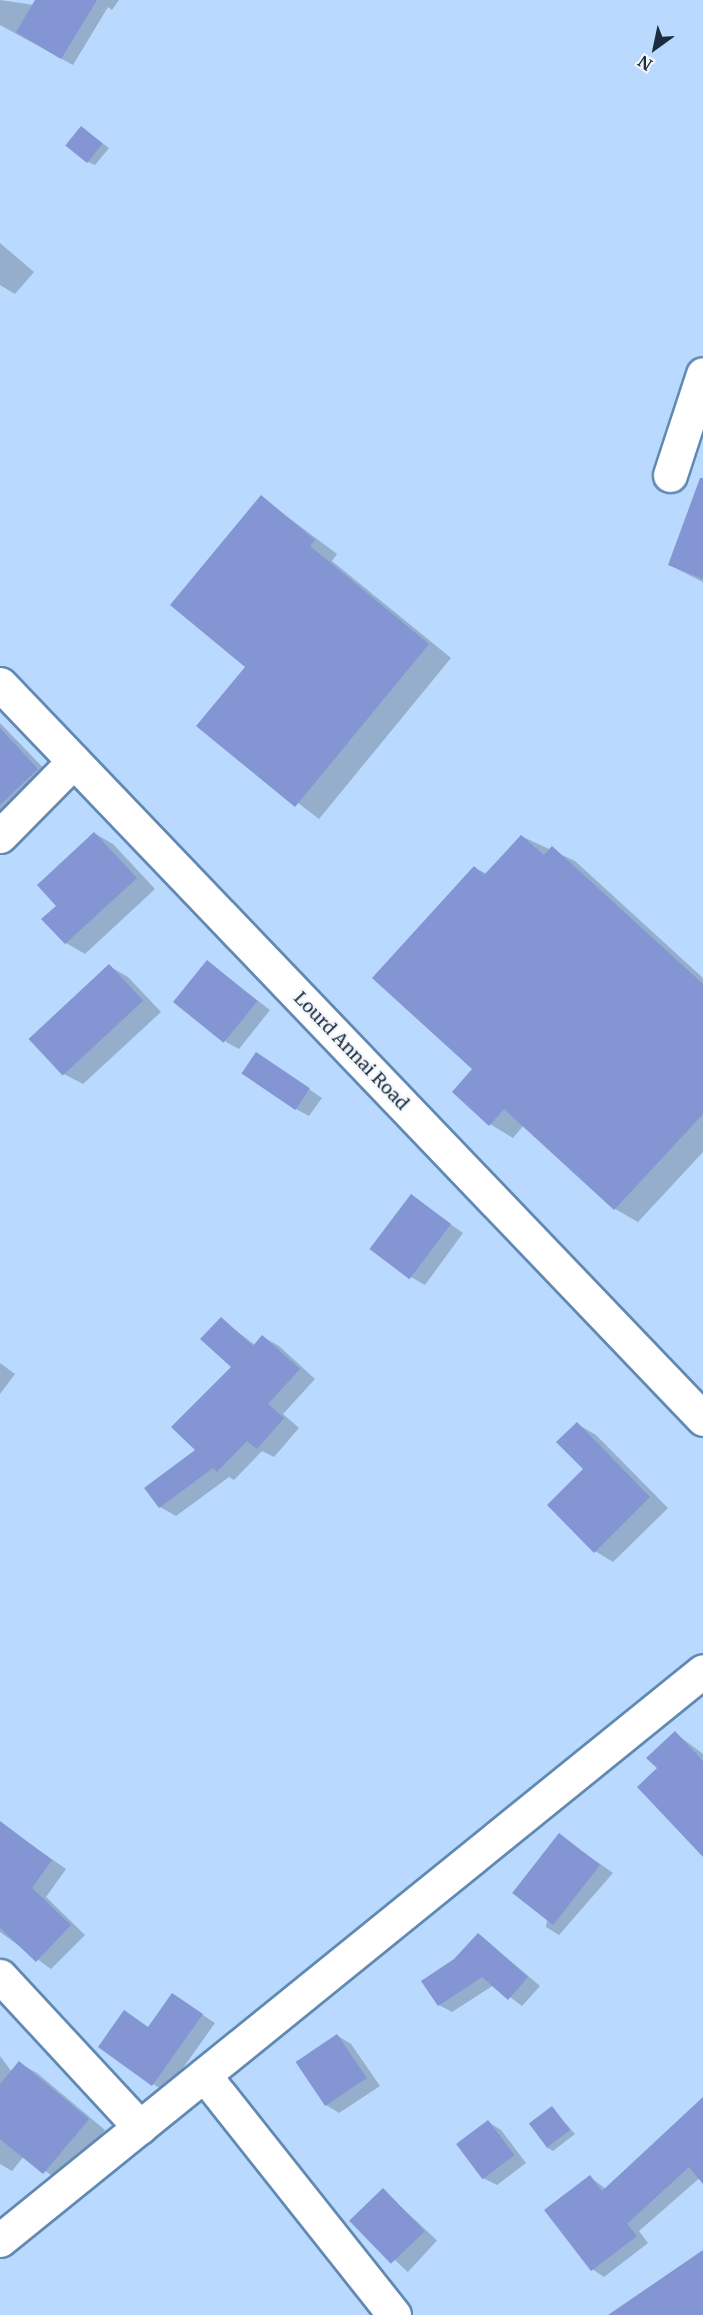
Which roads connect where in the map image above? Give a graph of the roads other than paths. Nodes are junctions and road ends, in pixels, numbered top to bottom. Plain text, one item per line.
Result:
1 (703, 374) edge
2 (670, 475) dead end
3 (0, 684) edge
4 (74, 761) junction
5 (0, 836) edge
6 (703, 1419) edge
7 (703, 1671) edge
8 (0, 1976) edge
9 (204, 2075) junction
10 (140, 2127) junction
11 (0, 2240) edge
12 (394, 2315) edge

1 - 2 street
3 - 4 street, Lourd Annai Road
4 - 5 street
4 - 6 street, Lourd Annai Road
7 - 9 street
8 - 10 street
9 - 10 street
9 - 12 street
10 - 11 street

